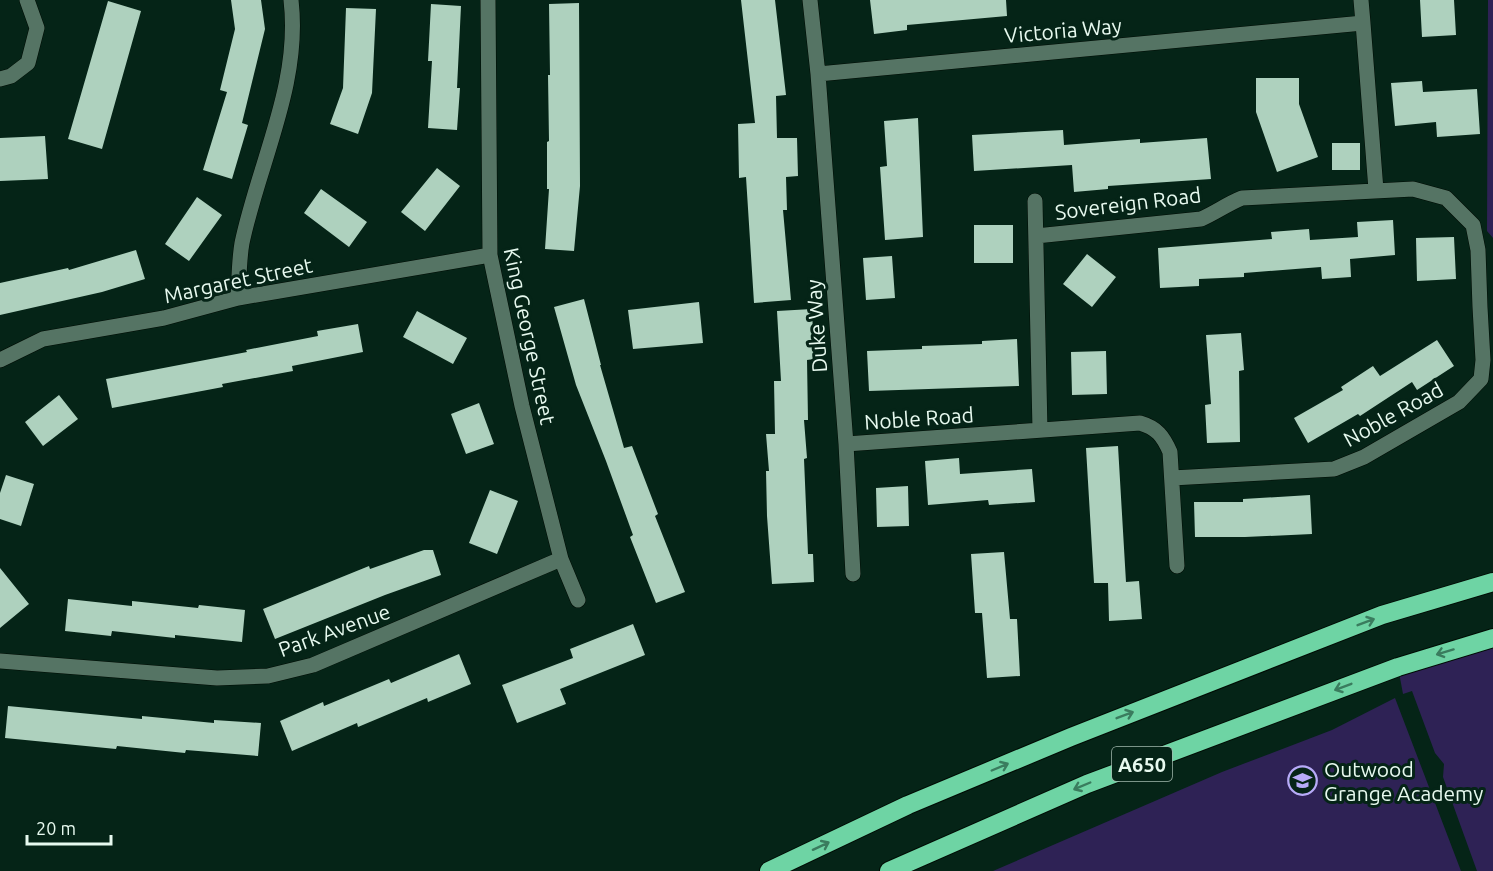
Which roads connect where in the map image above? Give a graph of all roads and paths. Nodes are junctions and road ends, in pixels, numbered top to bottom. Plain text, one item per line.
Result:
1 (27, 0) edge
2 (291, 0) edge
3 (488, 0) edge
4 (810, 0) edge
5 (1361, 0) edge
6 (1363, 22) junction
7 (818, 74) junction
8 (0, 79) edge
9 (1376, 190) junction
10 (1035, 201) dead end
11 (1036, 236) junction
12 (490, 255) junction
13 (238, 298) junction
14 (1487, 306) edge
15 (0, 360) edge
16 (1040, 430) junction
17 (846, 444) junction
18 (1172, 478) junction
19 (561, 560) junction
20 (1177, 566) dead end
21 (853, 574) dead end
22 (1493, 582) edge
23 (578, 600) dead end
24 (1493, 638) edge
25 (0, 661) edge
26 (769, 871) edge
27 (889, 871) edge

1 - 8 street
2 - 13 street
3 - 12 street, King George Street
4 - 7 street
5 - 6 street
6 - 7 street, Victoria Way
6 - 9 street
7 - 17 street, Duke Way
9 - 11 street, Sovereign Road
9 - 14 street, Noble Road
10 - 11 street, Sovereign Road
11 - 16 street, Sovereign Road
12 - 13 street, Margaret Street
12 - 19 street, King George Street
13 - 15 street, Margaret Street
14 - 18 street, Noble Road
16 - 17 street, Noble Road
16 - 18 street, Noble Road
17 - 21 street, Duke Way
18 - 20 street, Noble Road
19 - 23 street, King George Street
19 - 25 street, Park Avenue
26 -> 22 highway, A650
24 -> 27 highway, A650

